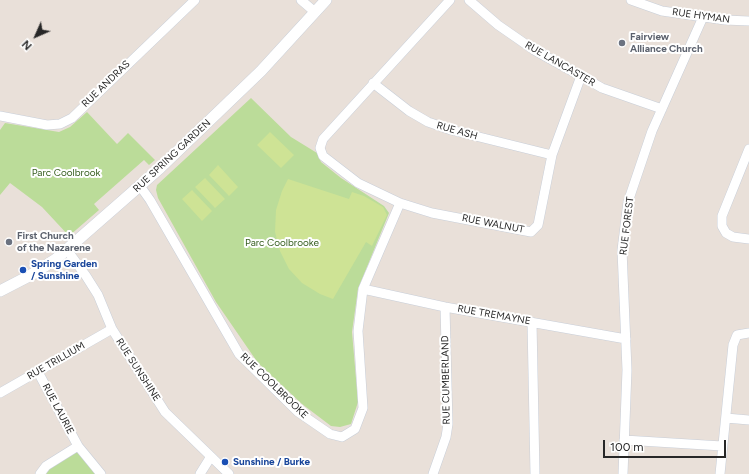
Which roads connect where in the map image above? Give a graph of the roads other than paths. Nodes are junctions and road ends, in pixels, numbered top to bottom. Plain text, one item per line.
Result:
1 (195, 0) edge
2 (301, 0) edge
3 (326, 0) edge
4 (450, 0) edge
5 (469, 0) edge
6 (631, 0) edge
7 (315, 12) junction
8 (703, 17) junction
9 (749, 21) edge
10 (581, 76) junction
11 (373, 83) junction
12 (662, 109) junction
13 (0, 116) edge
14 (749, 149) edge
15 (552, 155) junction
16 (140, 186) junction
17 (400, 203) junction
18 (749, 239) edge
19 (67, 250) junction
20 (363, 289) junction
21 (0, 291) edge
22 (445, 307) junction
23 (532, 322) junction
24 (112, 329) junction
25 (749, 333) edge
26 (626, 339) junction
27 (38, 372) junction
28 (0, 393) edge
29 (726, 418) junction
30 (749, 420) edge
31 (624, 440) junction
32 (78, 446) junction
33 (722, 446) junction
34 (210, 458) junction
35 (40, 474) edge
36 (101, 474) edge
37 (200, 474) edge
38 (229, 474) edge
39 (433, 474) edge
40 (535, 474) edge
41 (623, 474) edge
42 (720, 474) edge

1 - 13 street, RUE ANDRAS
2 - 7 street
3 - 7 street, RUE SPRING GARDEN
4 - 11 street
5 - 10 street, RUE LANCASTER
6 - 8 street, RUE HYMAN
7 - 16 street, RUE SPRING GARDEN
8 - 9 street, RUE HYMAN
8 - 12 street, RUE FOREST
10 - 12 street, RUE LANCASTER
10 - 15 street, RUE WALNUT
11 - 15 street, RUE ASH
11 - 17 street, RUE WALNUT
12 - 26 street, RUE FOREST
14 - 18 street
15 - 17 street, RUE WALNUT
16 - 19 street, RUE SPRING GARDEN
16 - 20 street, RUE COOLBROOKE
17 - 20 street, RUE COOLBROOKE
19 - 21 street, RUE SPRING GARDEN
19 - 24 street, RUE SUNSHINE
20 - 22 street, RUE TREMAYNE
22 - 23 street, RUE TREMAYNE
22 - 39 street, RUE CUMBERLAND
23 - 26 street, RUE TREMAYNE
23 - 40 street
24 - 27 street, RUE TRILLIUM
24 - 34 street, RUE SUNSHINE
25 - 29 street
26 - 31 street, RUE FOREST
27 - 28 street, RUE TRILLIUM
27 - 32 street, RUE LAURIE
29 - 30 street
29 - 33 street
31 - 33 street
31 - 41 street, RUE FOREST
32 - 35 street, RUE LAURIE
32 - 36 street, RUE LAURIE
33 - 42 street
34 - 37 street
34 - 38 street, RUE SUNSHINE

